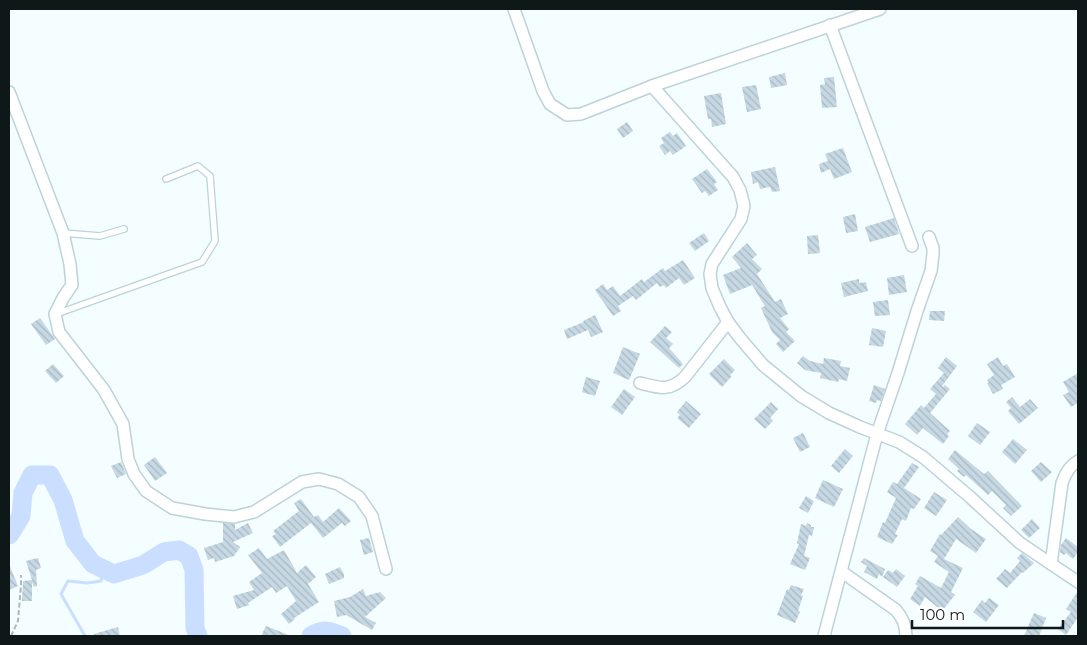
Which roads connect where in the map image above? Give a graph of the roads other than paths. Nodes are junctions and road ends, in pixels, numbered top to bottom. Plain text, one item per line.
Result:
1 (514, 9) edge
2 (880, 9) edge
3 (830, 25) junction
4 (652, 86) junction
5 (9, 92) edge
6 (166, 179) dead end
7 (124, 229) dead end
8 (63, 233) junction
9 (929, 237) dead end
10 (912, 246) dead end
11 (55, 314) junction
12 (728, 322) junction
13 (640, 383) dead end
14 (877, 434) junction
15 (1078, 461) edge
16 (1051, 564) junction
17 (386, 569) dead end
18 (842, 572) junction
19 (1078, 582) edge
20 (824, 636) edge
21 (906, 636) edge

1 - 4 street
2 - 3 street
3 - 4 street
3 - 10 street
4 - 12 street
5 - 8 street
6 - 11 lane
7 - 8 lane
8 - 11 street
9 - 14 street
11 - 17 street
12 - 13 street
12 - 14 street
14 - 16 street
14 - 18 street
15 - 16 street
16 - 19 street
18 - 20 street
18 - 21 street

